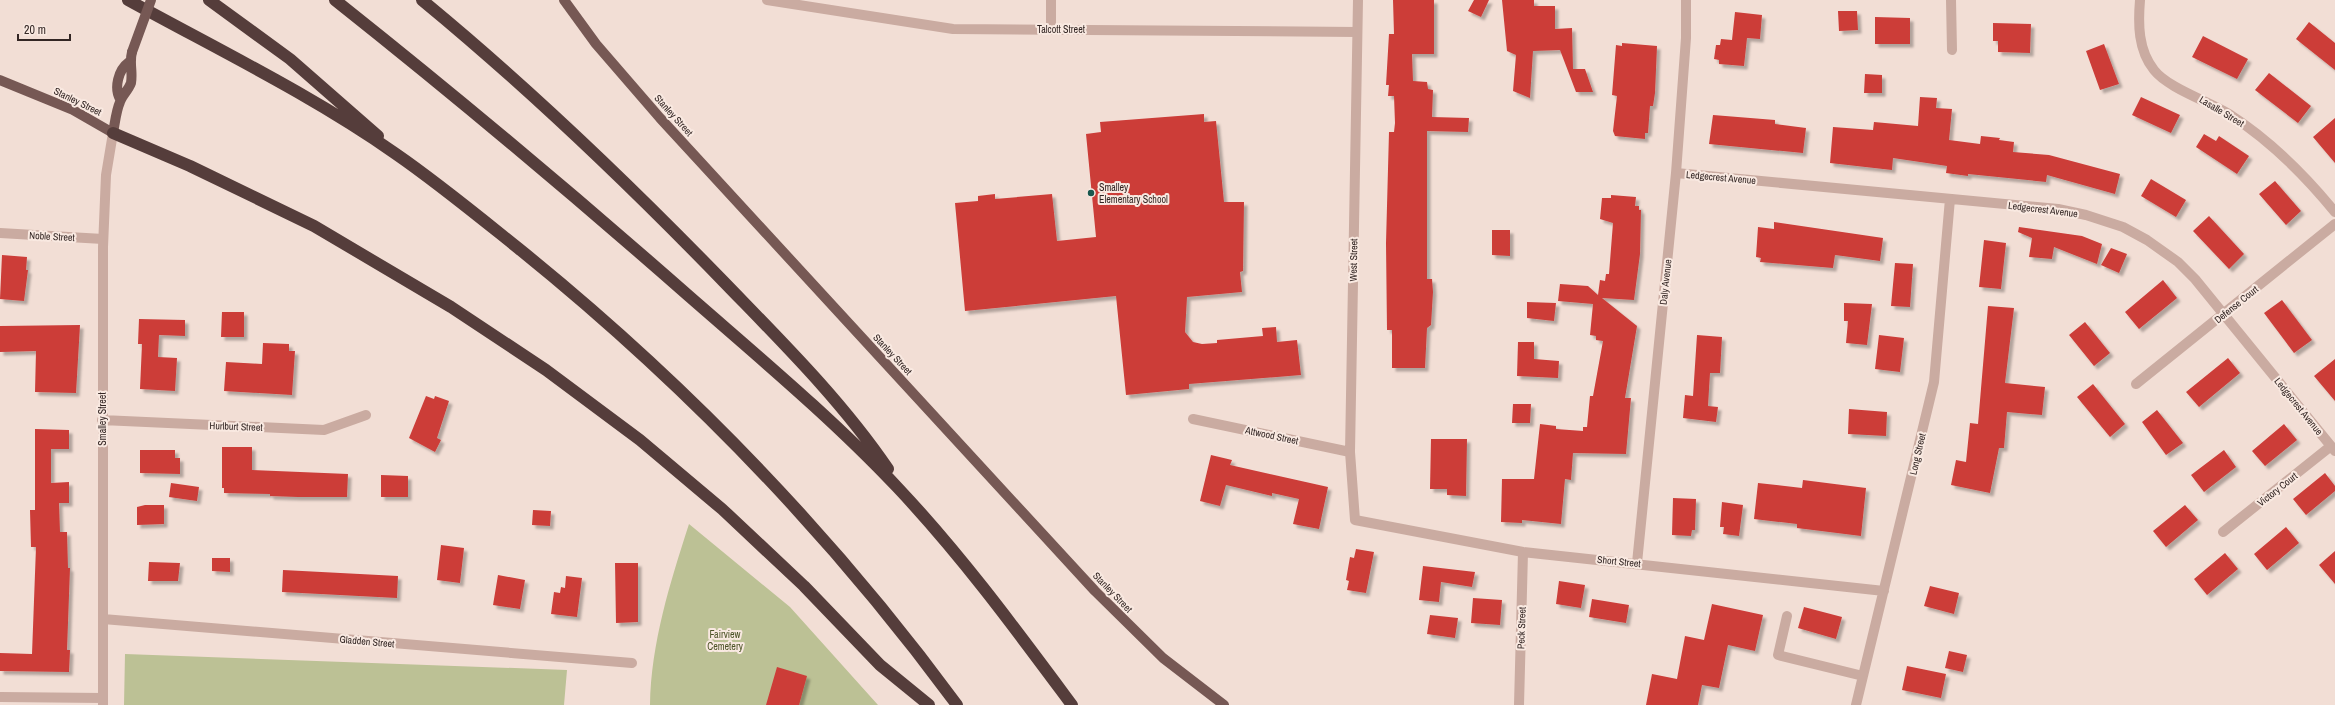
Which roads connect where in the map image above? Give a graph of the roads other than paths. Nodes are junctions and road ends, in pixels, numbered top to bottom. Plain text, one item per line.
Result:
1 (128, 0) edge
2 (151, 0) edge
3 (210, 0) edge
4 (334, 0) edge
5 (422, 0) edge
6 (564, 0) edge
7 (766, 0) edge
8 (1051, 0) edge
9 (1358, 0) edge
10 (1686, 0) edge
11 (1951, 0) edge
12 (2140, 0) edge
13 (792, 2) edge
14 (1051, 29) junction
15 (1357, 32) junction
16 (1952, 50) dead end
17 (0, 80) edge
18 (113, 133) junction
19 (397, 154) junction
20 (1676, 173) junction
21 (1950, 199) junction
22 (2335, 212) edge
23 (2335, 224) edge
24 (0, 233) edge
25 (103, 239) junction
26 (2223, 314) junction
27 (2136, 384) dead end
28 (366, 415) dead end
29 (1193, 419) dead end
30 (102, 420) junction
31 (2333, 448) edge
32 (1350, 452) junction
33 (905, 495) junction
34 (1356, 520) joint
35 (2222, 532) dead end
36 (1523, 552) junction
37 (1637, 563) junction
38 (1884, 590) junction
39 (1787, 616) dead end
40 (103, 619) junction
41 (632, 663) dead end
42 (1863, 676) junction
43 (0, 697) edge
44 (103, 701) edge
45 (929, 705) edge
46 (958, 705) edge
47 (1072, 705) edge
48 (1224, 705) edge
49 (1519, 705) edge
50 (1856, 705) edge

1 - 19 highway
2 - 18 main road, Stanley Street, bridge
3 - 19 highway
4 - 33 highway
5 - 33 highway
6 - 48 main road, Stanley Street
7 - 13 street, Talcott Street
8 - 14 street
9 - 15 street, West Street
10 - 20 street, Daly Avenue
11 - 16 street
12 - 22 street, Lasalle Street
13 - 14 street, Talcott Street
14 - 15 street, Talcott Street
15 - 32 street, West Street
17 - 18 main road, Stanley Street
18 - 25 street, Smalley Street
18 - 45 highway
19 - 46 highway
20 - 21 street, Ledgecrest Avenue
20 - 37 street, Daly Avenue
21 - 26 street, Ledgecrest Avenue
21 - 38 street, Long Street
23 - 26 street, Defense Court
24 - 25 street, Noble Street
25 - 30 street, Smalley Street
26 - 27 street, Defense Court
26 - 31 street, Ledgecrest Avenue
28 - 30 street, Hurlburt Street
29 - 32 street, Attwood Street
30 - 40 street, Smalley Street
31 - 35 street, Victory Court
32 - 34 street, West Street
33 - 47 highway
34 - 36 street, Short Street
36 - 37 street, Short Street
36 - 49 street, Peck Street
37 - 38 street, Short Street
38 - 42 street, Long Street
39 - 42 street
40 - 41 street, Gladden Street
40 - 44 street, Smalley Street
42 - 50 street, Long Street
43 - 44 street

